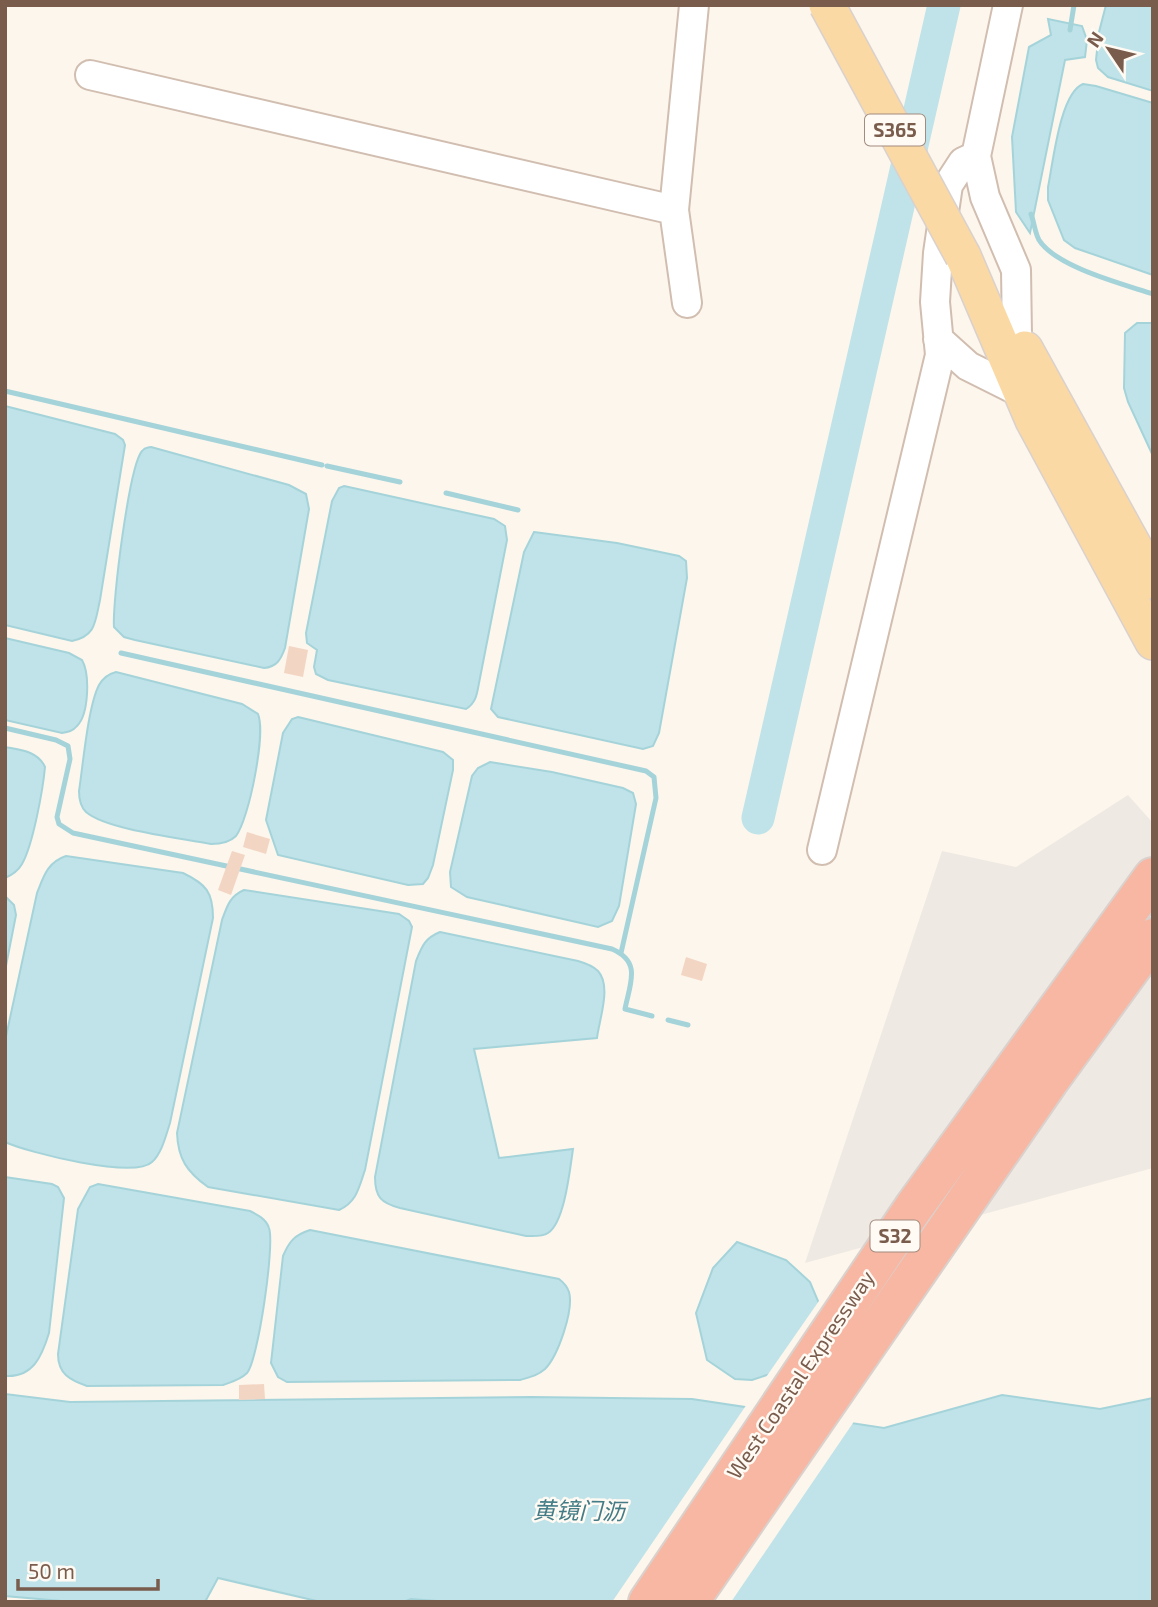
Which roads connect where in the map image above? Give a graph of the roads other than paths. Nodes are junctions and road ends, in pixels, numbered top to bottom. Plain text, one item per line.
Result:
1 (694, 5) edge
2 (827, 5) edge
3 (1008, 5) edge
4 (90, 75) dead end
5 (976, 156) junction
6 (674, 210) junction
7 (963, 256) junction
8 (687, 303) dead end
9 (1017, 335) junction
10 (938, 339) junction
11 (1022, 393) junction
12 (1153, 581) edge
13 (1153, 642) edge
14 (822, 850) dead end
15 (1153, 877) edge
16 (1153, 938) edge
17 (648, 1602) edge
18 (689, 1602) edge

1 - 6 street
2 - 7 main road, S365, bridge
3 - 5 street
4 - 6 street
5 - 9 street
5 - 10 street
6 - 8 street
7 - 9 main road
7 - 11 main road
9 - 12 main road
10 - 11 street
10 - 14 street
11 - 13 main road
15 - 17 highway, West Coastal Expressway / S32
16 - 18 highway, West Coastal Expressway / S32

